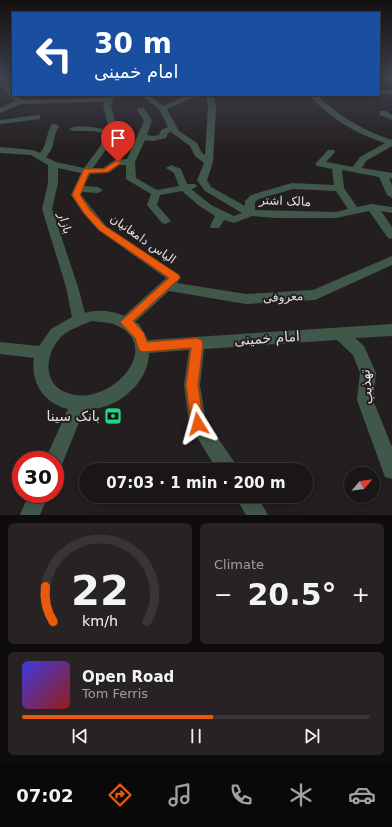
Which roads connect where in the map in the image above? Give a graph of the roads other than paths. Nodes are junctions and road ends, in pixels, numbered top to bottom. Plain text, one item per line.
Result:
1 (18, 103) edge
2 (109, 103) edge
3 (155, 103) edge
4 (174, 103) edge
5 (202, 103) edge
6 (322, 103) edge
7 (162, 108) junction
8 (140, 110) dead end
9 (0, 111) edge
10 (383, 112) dead end
11 (37, 117) dead end
12 (392, 118) edge
13 (3, 124) edge
14 (55, 126) dead end
15 (173, 128) junction
16 (73, 129) dead end
17 (110, 133) junction
18 (142, 137) junction
19 (392, 143) edge
20 (0, 150) edge
21 (332, 152) dead end
22 (40, 158) junction
23 (130, 162) junction
24 (209, 162) junction
25 (53, 164) junction
26 (171, 168) dead end
27 (337, 168) junction
28 (356, 170) junction
29 (86, 171) junction
30 (382, 174) junction
31 (392, 176) edge
32 (204, 184) junction
33 (185, 188) junction
34 (338, 188) junction
35 (79, 189) junction
36 (98, 190) dead end
37 (156, 193) junction
38 (392, 195) edge
39 (372, 207) junction
40 (354, 210) junction
41 (392, 210) edge
42 (250, 213) junction
43 (221, 215) junction
44 (166, 221) dead end
45 (215, 226) dead end
46 (392, 235) edge
47 (392, 260) edge
48 (171, 282) junction
49 (79, 319) junction
50 (126, 322) junction
51 (392, 330) edge
52 (339, 333) junction
53 (197, 343) junction
54 (143, 347) junction
55 (0, 348) edge
56 (43, 353) junction
57 (78, 403) junction
58 (58, 451) edge
59 (223, 463) edge
60 (392, 470) edge
61 (35, 503) edge
62 (30, 515) edge

1 - 9 street
2 - 17 street
3 - 7 street
4 - 7 street
5 - 24 street
6 - 19 street
7 - 15 street
8 - 18 street
10 - 12 street
11 - 13 street
14 - 22 street
15 - 18 street
15 - 24 street
16 - 17 street
17 - 29 street
18 - 23 street
19 - 28 street
20 - 22 street
21 - 27 street
22 - 25 street
23 - 29 street
23 - 37 street
24 - 32 street
25 - 29 street
25 - 49 street, بازار
26 - 33 street
27 - 28 street
27 - 34 street
28 - 30 street
29 - 35 street
30 - 31 street
30 - 38 street
32 - 33 street
32 - 42 street, مالک اشتر
33 - 37 street
33 - 43 street
34 - 40 street
34 - 42 street
35 - 36 street
35 - 48 street, الیاس دامغانیان
37 - 44 street
39 - 40 street, مالک اشتر
39 - 41 street, مالک اشتر
39 - 46 street
40 - 42 street, مالک اشتر
42 - 43 street
43 - 45 street
47 - 48 street, معروفی
48 - 50 street
49 - 50 street
49 - 56 street
50 - 54 street
51 - 52 street, امام خمینی
52 - 53 street, امام خمینی
52 - 60 street, تهذیب
53 - 54 street, امام خمینی
53 - 59 street
54 - 57 street
55 - 56 street
56 - 57 street
57 - 58 street
61 - 62 street

